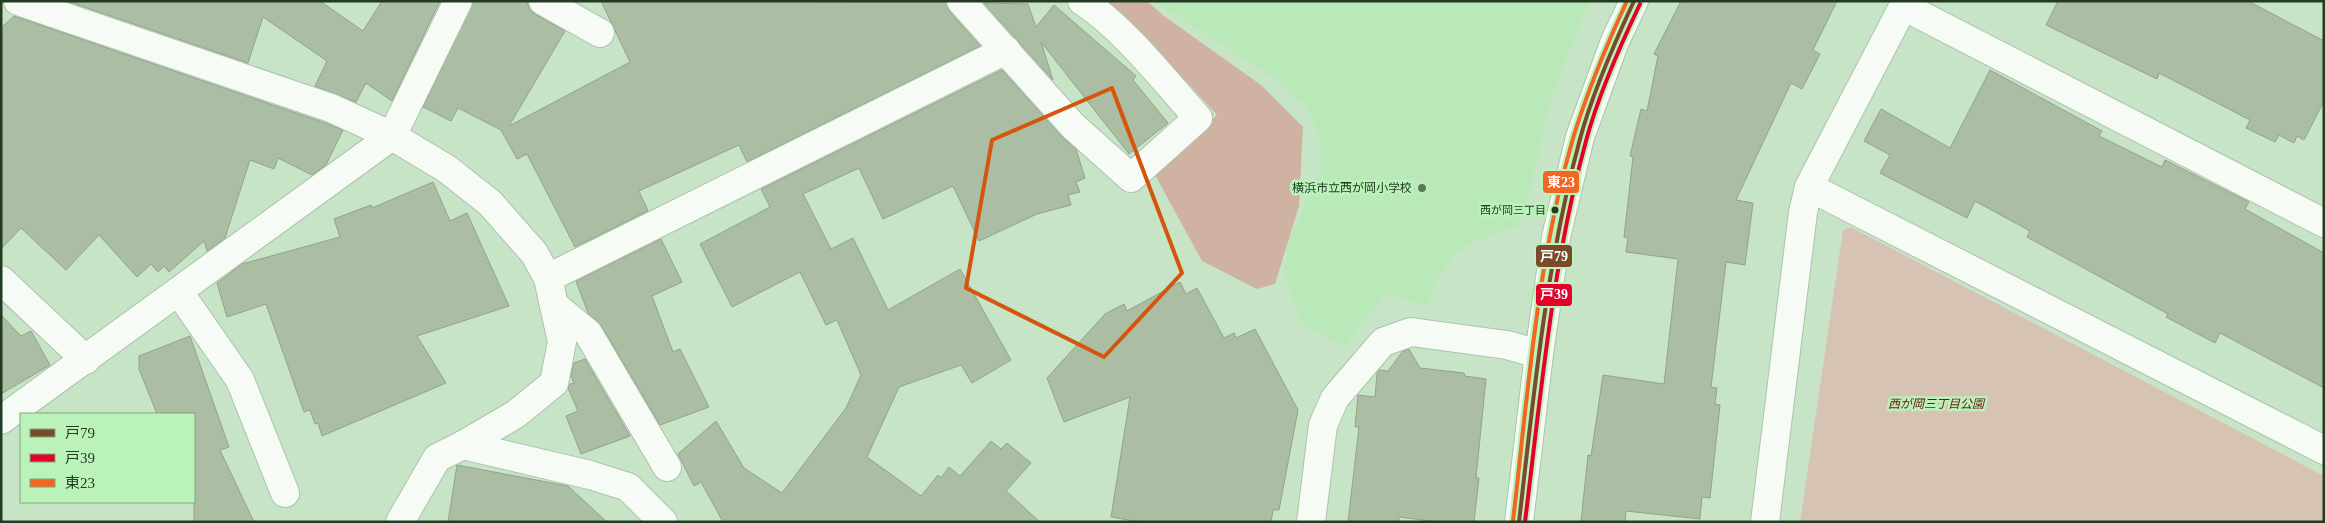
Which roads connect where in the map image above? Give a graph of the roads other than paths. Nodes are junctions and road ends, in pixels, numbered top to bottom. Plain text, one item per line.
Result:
1 (18, 1) edge
2 (458, 1) edge
3 (543, 1) edge
4 (961, 1) edge
5 (1082, 1) edge
6 (1634, 1) edge
7 (1905, 4) edge
8 (600, 33) dead end
9 (1006, 50) junction
10 (392, 136) junction
11 (1809, 187) junction
12 (2324, 223) edge
13 (548, 278) junction
14 (1, 280) edge
15 (179, 292) junction
16 (554, 305) junction
17 (1539, 354) junction
18 (86, 360) junction
19 (1, 420) edge
20 (463, 445) junction
21 (2324, 450) edge
22 (667, 467) dead end
23 (284, 493) dead end
24 (400, 522) edge
25 (663, 522) edge
26 (1311, 522) edge
27 (1520, 522) edge
28 (1765, 522) edge

1 - 10 street
2 - 10 street
3 - 8 street
4 - 9 street
5 - 9 street
6 - 17 street
7 - 11 street
7 - 12 street
9 - 13 street
10 - 13 street
10 - 15 street
11 - 21 street
11 - 28 street
13 - 16 street
14 - 18 street
15 - 18 street
15 - 23 street
16 - 20 street
16 - 22 street
17 - 26 street
17 - 27 street
18 - 19 street
20 - 24 street
20 - 25 street

